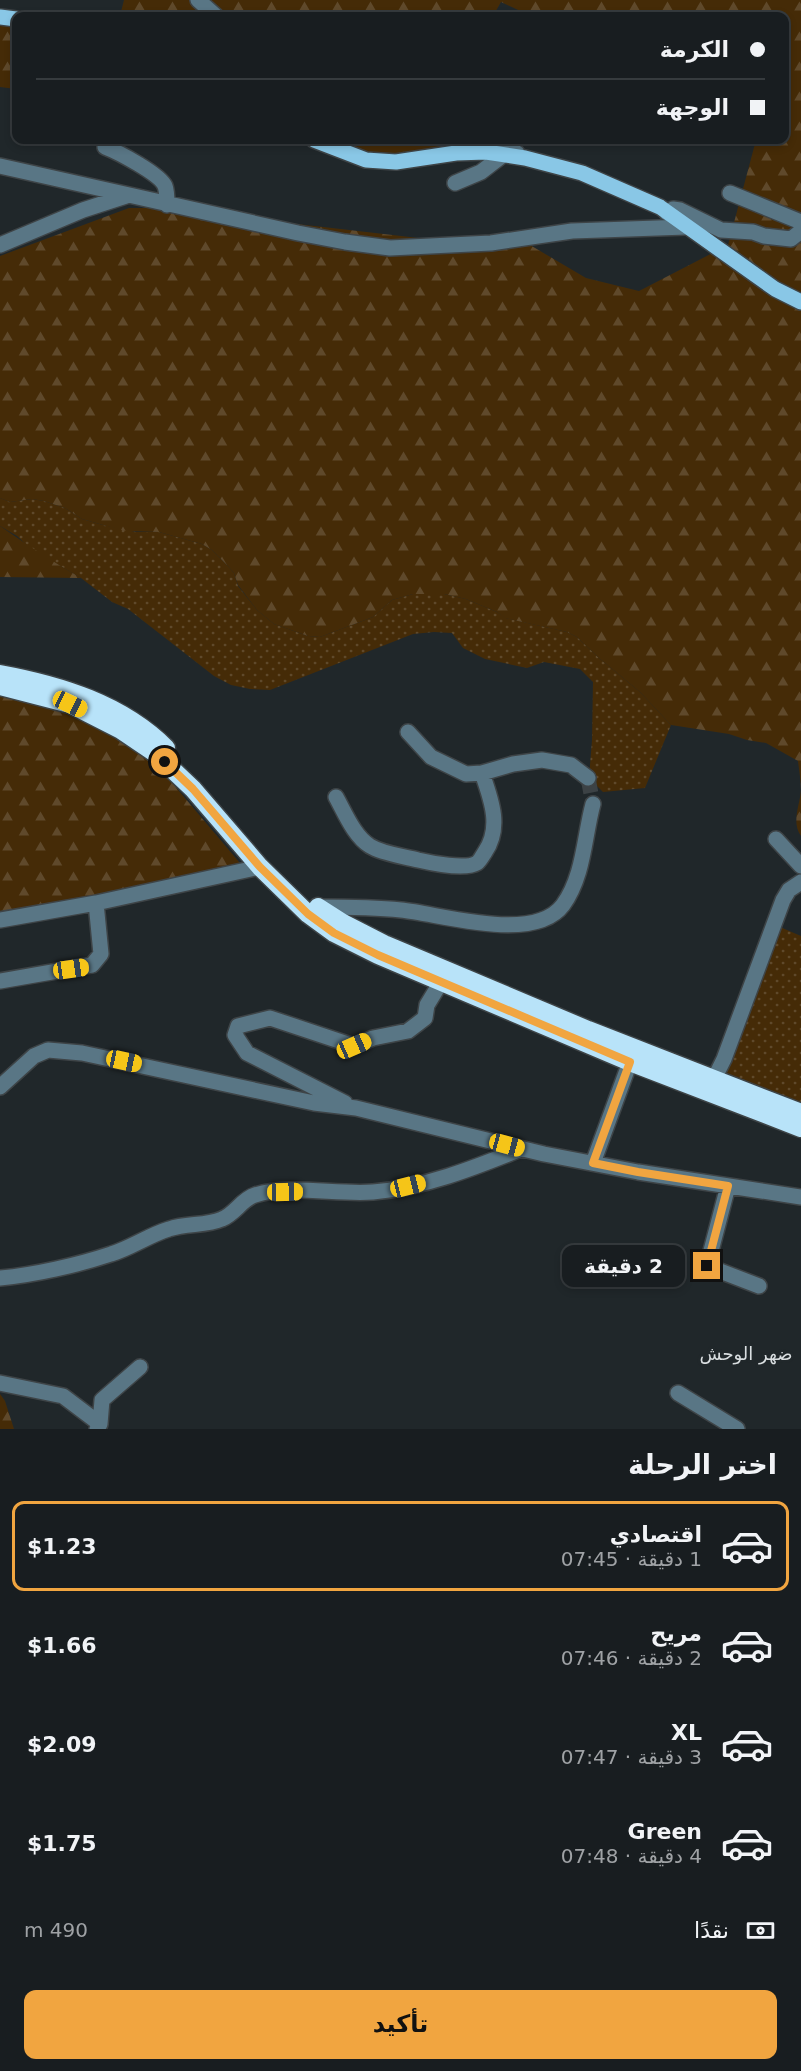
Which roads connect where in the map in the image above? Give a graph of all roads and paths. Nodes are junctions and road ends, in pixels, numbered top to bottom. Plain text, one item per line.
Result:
1 (198, 0) edge
2 (212, 12) edge
3 (324, 144) edge
4 (498, 144) edge
5 (105, 147) dead end
6 (503, 154) junction
7 (525, 158) junction
8 (0, 166) edge
9 (455, 183) dead end
10 (730, 193) dead end
11 (126, 195) junction
12 (167, 205) junction
13 (667, 213) junction
14 (801, 222) edge
15 (686, 227) junction
16 (801, 231) edge
17 (0, 245) edge
18 (801, 302) edge
19 (0, 674) edge
20 (0, 686) edge
21 (408, 732) dead end
22 (482, 773) junction
23 (588, 778) dead end
24 (336, 797) dead end
25 (593, 804) tunnel mouth
26 (776, 839) dead end
27 (801, 866) edge
28 (260, 867) junction
29 (801, 882) edge
30 (96, 903) junction
31 (318, 907) junction
32 (0, 920) edge
33 (0, 981) edge
34 (441, 982) junction
35 (630, 1062) junction
36 (714, 1079) junction
37 (0, 1087) edge
38 (356, 1108) junction
39 (801, 1113) edge
40 (801, 1128) edge
41 (521, 1149) junction
42 (593, 1163) junction
43 (728, 1186) junction
44 (801, 1197) edge
45 (0, 1278) edge
46 (759, 1286) dead end
47 (140, 1367) dead end
48 (0, 1383) edge
49 (678, 1393) dead end
50 (99, 1427) edge
51 (737, 1429) edge

1 - 2 street
3 - 6 main road
4 - 7 street
5 - 12 street
6 - 7 main road
6 - 9 street
7 - 13 main road
8 - 11 street
10 - 14 street
11 - 12 street
11 - 17 street
12 - 15 street
13 - 15 main road
13 - 16 street
15 - 18 main road
19 - 31 highway
20 - 28 highway
21 - 22 street
22 - 23 street
22 - 24 street
25 - 31 street
26 - 27 street
28 - 30 street
28 - 34 highway
29 - 36 street
30 - 32 street
30 - 33 street
31 - 36 highway
34 - 35 highway
34 - 38 street
35 - 40 highway
35 - 42 street
36 - 39 highway
37 - 38 street
38 - 41 street
41 - 42 street
41 - 45 street
42 - 43 street
43 - 44 street
43 - 46 street
47 - 50 street
48 - 50 street
49 - 51 street

